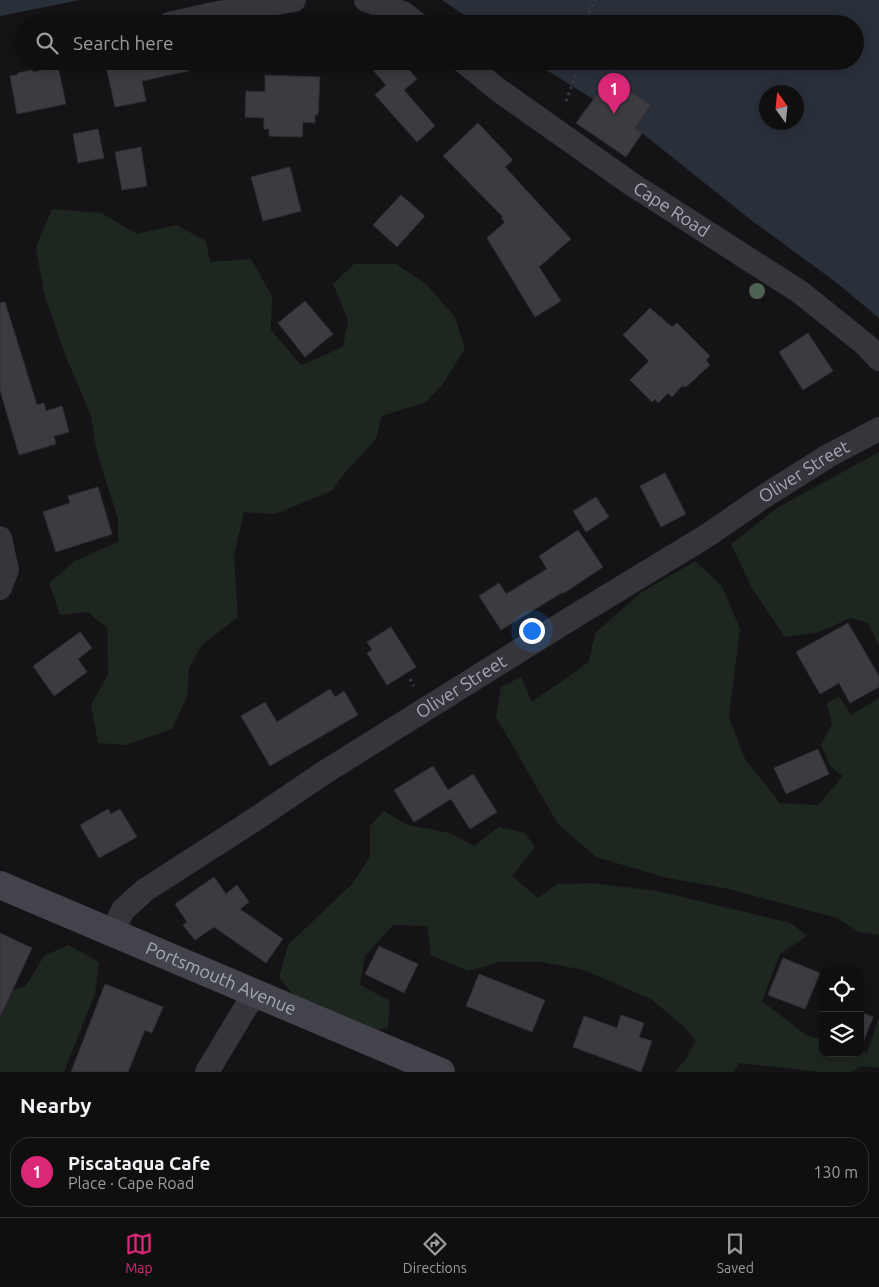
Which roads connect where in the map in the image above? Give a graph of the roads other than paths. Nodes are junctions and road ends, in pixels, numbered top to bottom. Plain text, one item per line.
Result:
1 (294, 0) edge
2 (366, 0) edge
3 (209, 15) edge
4 (406, 15) edge
5 (474, 70) edge
6 (879, 359) edge
7 (879, 430) edge
8 (0, 538) edge
9 (0, 588) edge
10 (0, 885) edge
11 (112, 933) junction
12 (255, 992) junction
13 (207, 1072) edge
14 (441, 1072) edge

1 - 3 street
2 - 4 street
5 - 6 street, Cape Road
7 - 11 street, Oliver Street
8 - 9 street
10 - 11 main road, Portsmouth Avenue
11 - 12 main road, Portsmouth Avenue
12 - 13 street
12 - 14 main road, Portsmouth Avenue

